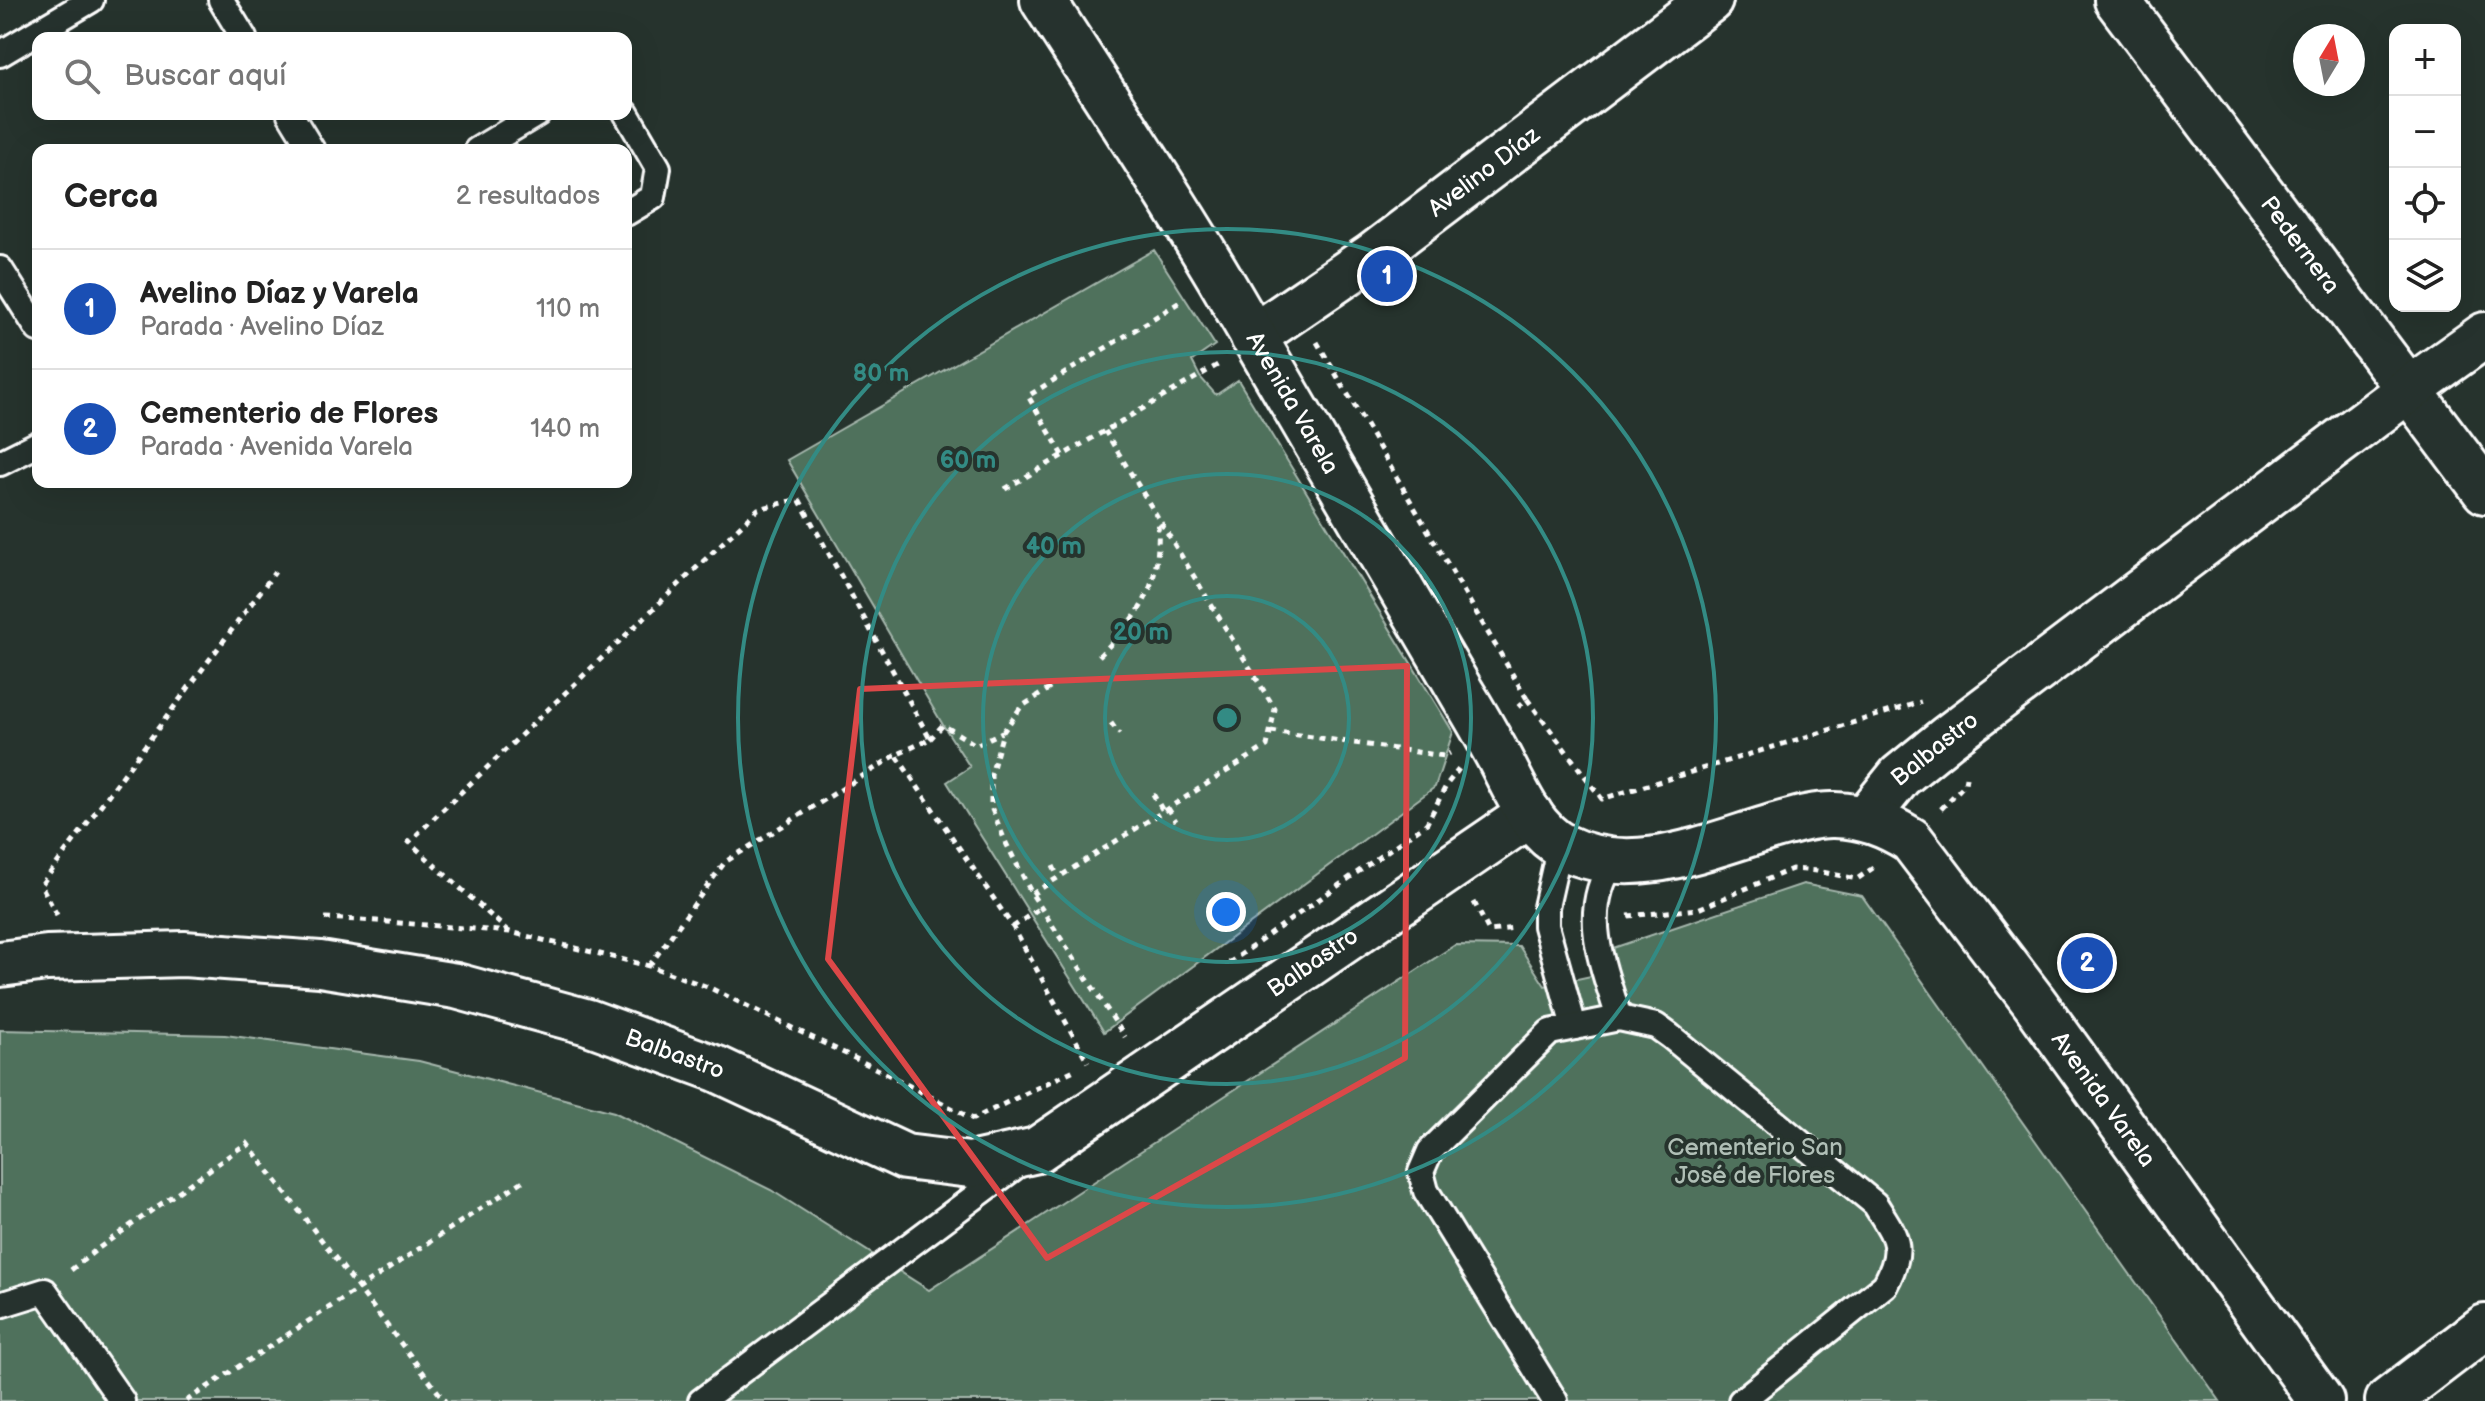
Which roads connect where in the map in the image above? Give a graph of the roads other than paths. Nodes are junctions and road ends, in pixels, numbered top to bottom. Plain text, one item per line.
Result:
1 (91, 0) edge
2 (221, 0) edge
3 (1043, 0) edge
4 (1710, 0) edge
5 (2117, 0) edge
6 (37, 32) edge
7 (240, 32) edge
8 (32, 35) edge
9 (0, 54) edge
10 (294, 120) edge
11 (527, 120) edge
12 (630, 120) edge
13 (308, 144) edge
14 (487, 144) edge
15 (632, 209) edge
16 (0, 269) edge
17 (32, 320) edge
18 (2485, 335) edge
19 (1253, 337) junction
20 (2408, 390) junction
21 (32, 447) edge
22 (0, 463) edge
23 (2485, 491) edge
24 (1530, 814) junction
25 (1866, 818) junction
26 (1560, 845) junction
27 (1613, 862) junction
28 (0, 964) edge
29 (1619, 1018) junction
30 (1574, 1027) junction
31 (1037, 1150) junction
32 (0, 1305) edge
33 (2485, 1327) edge
34 (122, 1401) edge
35 (701, 1401) edge
36 (1555, 1401) edge
37 (1741, 1401) edge
38 (2321, 1401) edge
39 (2388, 1401) edge

1 - 6 lane
2 - 7 lane
3 - 19 street, Avenida Varela
4 - 19 street, Avelino Díaz
5 - 20 street, Pedernera
8 - 9 lane
10 - 13 lane
11 - 14 lane
12 - 15 lane
16 - 17 lane
18 - 20 street, Balbastro
19 - 24 street, Avenida Varela
20 - 23 street, Pedernera
20 - 25 street, Balbastro
21 - 22 lane
24 - 26 street
24 - 31 street, Balbastro
25 - 27 street
25 - 38 street, Avenida Varela
26 - 27 street
26 - 30 lane
27 - 29 lane
28 - 31 street, Balbastro
29 - 30 lane
29 - 37 lane
30 - 36 lane
31 - 35 lane
32 - 34 lane
33 - 39 street

